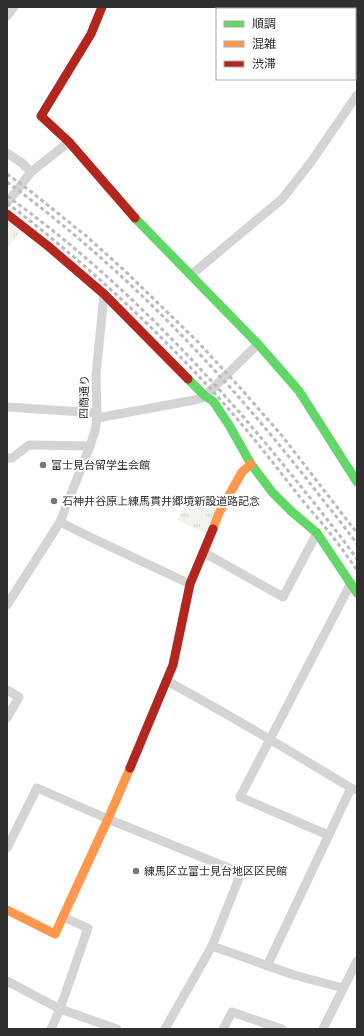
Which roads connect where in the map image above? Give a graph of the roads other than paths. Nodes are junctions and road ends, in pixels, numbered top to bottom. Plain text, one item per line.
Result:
1 (14, 7) edge
2 (102, 7) edge
3 (7, 16) edge
4 (357, 95) edge
5 (70, 142) junction
6 (7, 153) edge
7 (31, 172) junction
8 (7, 203) edge
9 (7, 214) edge
10 (191, 275) junction
11 (104, 294) junction
12 (258, 344) junction
13 (205, 396) junction
14 (7, 407) edge
15 (97, 415) junction
16 (90, 446) junction
17 (7, 458) edge
18 (251, 464) junction
19 (357, 482) edge
20 (60, 522) junction
21 (317, 534) junction
22 (203, 552) junction
23 (190, 584) junction
24 (351, 584) junction
25 (357, 592) edge
26 (7, 605) edge
27 (167, 681) junction
28 (7, 690) edge
29 (7, 718) edge
30 (270, 739) junction
31 (354, 789) edge
32 (108, 819) junction
33 (328, 835) junction
34 (7, 848) edge
35 (7, 910) edge
36 (63, 917) junction
37 (212, 946) junction
38 (357, 962) edge
39 (267, 966) junction
40 (353, 978) edge
41 (7, 982) edge
42 (343, 988) junction
43 (60, 1009) junction
44 (51, 1029) edge
45 (117, 1029) edge
46 (165, 1029) edge
47 (223, 1029) edge
48 (282, 1029) edge
49 (323, 1029) edge

1 - 3 street
2 - 5 street
4 - 10 street
5 - 7 street
5 - 10 street
6 - 7 street
7 - 8 street
9 - 11 street
10 - 12 street
11 - 13 street
11 - 15 street, 四商通り
12 - 13 street
12 - 19 street
13 - 15 street
13 - 18 street
14 - 15 street
15 - 16 street, 四商通り
16 - 17 street
16 - 20 street, 四商通り
18 - 21 street
18 - 22 street
20 - 23 street
20 - 26 street, 四商通り
21 - 22 street
21 - 24 street
22 - 23 street
23 - 27 street
24 - 25 street
24 - 30 street
27 - 30 street
27 - 32 street
28 - 29 street
30 - 31 street
30 - 33 street
31 - 33 street
32 - 34 street
32 - 36 street
32 - 37 street
33 - 39 street
35 - 36 street
36 - 43 street
37 - 39 street
37 - 46 street
38 - 40 street
39 - 42 street
40 - 42 street
41 - 43 street
42 - 49 street
43 - 44 street
43 - 45 street
47 - 48 street

